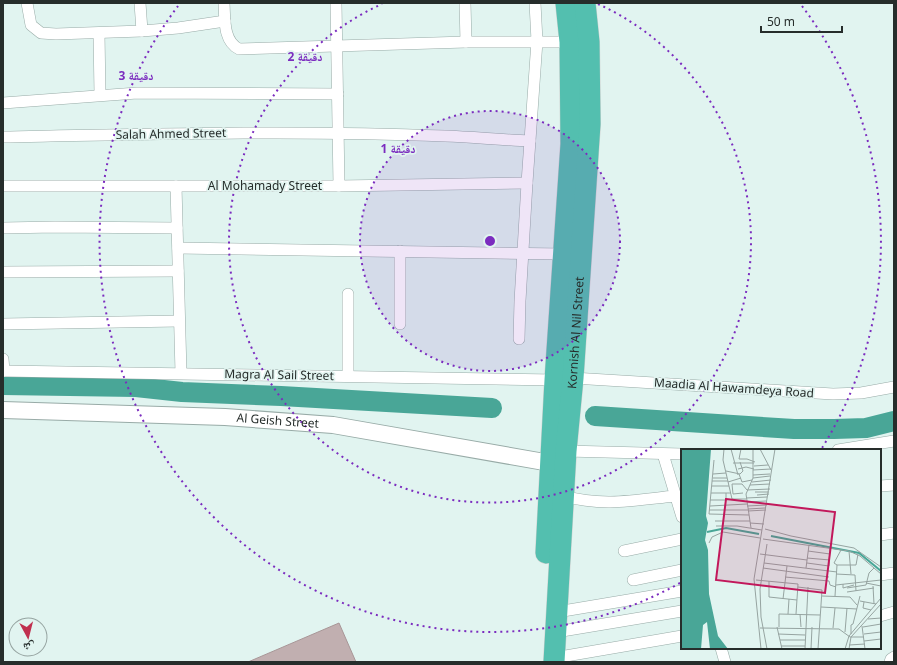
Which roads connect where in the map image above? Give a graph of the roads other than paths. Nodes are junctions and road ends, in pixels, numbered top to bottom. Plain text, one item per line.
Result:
1 (27, 3) edge
2 (140, 3) edge
3 (224, 3) edge
4 (336, 3) edge
5 (465, 3) edge
6 (535, 3) edge
7 (566, 3) edge
8 (585, 3) edge
9 (225, 21) junction
10 (142, 31) junction
11 (99, 33) junction
12 (537, 41) junction
13 (466, 42) junction
14 (570, 42) junction
15 (337, 46) junction
16 (338, 94) junction
17 (100, 95) junction
18 (3, 103) edge
19 (338, 133) junction
20 (3, 137) edge
21 (530, 142) junction
22 (527, 183) junction
23 (3, 186) edge
24 (176, 186) junction
25 (339, 186) junction
26 (3, 228) edge
27 (178, 228) junction
28 (178, 248) junction
29 (400, 251) junction
30 (524, 253) junction
31 (563, 254) junction
32 (178, 271) junction
33 (3, 272) edge
34 (348, 294) dead end
35 (179, 321) junction
36 (3, 324) edge
37 (400, 324) dead end
38 (519, 339) dead end
39 (3, 359) edge
40 (3, 371) edge
41 (181, 373) junction
42 (348, 376) junction
43 (564, 379) junction
44 (894, 387) edge
45 (3, 410) edge
46 (894, 441) edge
47 (844, 449) edge
48 (566, 450) junction
49 (663, 454) junction
50 (681, 454) edge
51 (550, 463) junction
52 (894, 485) edge
53 (881, 486) edge
54 (564, 496) junction
55 (675, 496) junction
56 (681, 513) edge
57 (894, 533) edge
58 (881, 535) edge
59 (681, 539) edge
60 (624, 551) dead end
61 (681, 570) edge
62 (894, 573) edge
63 (881, 575) edge
64 (633, 580) dead end
65 (681, 591) edge
66 (681, 611) edge
67 (894, 612) edge
68 (881, 616) edge
69 (556, 622) junction
70 (681, 636) edge
71 (721, 649) edge
72 (894, 657) edge
73 (550, 661) edge
74 (726, 662) edge
75 (890, 662) edge

1 - 11 street
2 - 10 street
3 - 9 street
4 - 15 street
5 - 13 street
6 - 12 street
7 - 14 highway, Kornish Al Nil Street
8 - 43 highway, Kornish Al Nil Street
9 - 10 street
9 - 15 street
10 - 11 street
11 - 17 street
12 - 13 street
12 - 14 street
12 - 21 street
13 - 15 street
14 - 31 highway, Kornish Al Nil Street
15 - 16 street
16 - 17 street
16 - 19 street
17 - 18 street
19 - 20 street, Salah Ahmed Street
19 - 21 street, Salah Ahmed Street
19 - 25 street
21 - 22 street
22 - 25 street, Al Mohamady Street
22 - 30 street
23 - 24 street, Al Mohamady Street
24 - 25 street, Al Mohamady Street
24 - 27 street
26 - 27 street
27 - 28 street
28 - 29 street
28 - 32 street
29 - 30 street
29 - 37 street
30 - 31 street
30 - 38 street
31 - 43 highway, Kornish Al Nil Street
32 - 33 street
32 - 35 street
34 - 42 street
35 - 36 street
35 - 41 street
39 - 40 street
40 - 41 street, Magra Al Sail Street
41 - 42 street, Magra Al Sail Street
42 - 43 street, Magra Al Sail Street
43 - 44 street, Maadia Al Hawamdeya Road
43 - 48 highway, Kornish Al Nil Street
43 - 51 highway, Kornish Al Nil Street
45 - 51 street, Al Geish Street
46 - 47 street
48 - 49 street
48 - 54 highway, Kornish Al Nil Street
49 - 50 street
49 - 55 street
51 - 73 highway, Kornish Al Nil Street
52 - 53 street
54 - 55 street
54 - 69 highway, Kornish Al Nil Street
55 - 56 street
57 - 58 street
59 - 60 street
61 - 64 street
62 - 63 street
65 - 69 street
66 - 69 street
67 - 68 street
69 - 73 highway, Kornish Al Nil Street
70 - 73 street
71 - 74 street
72 - 75 street

